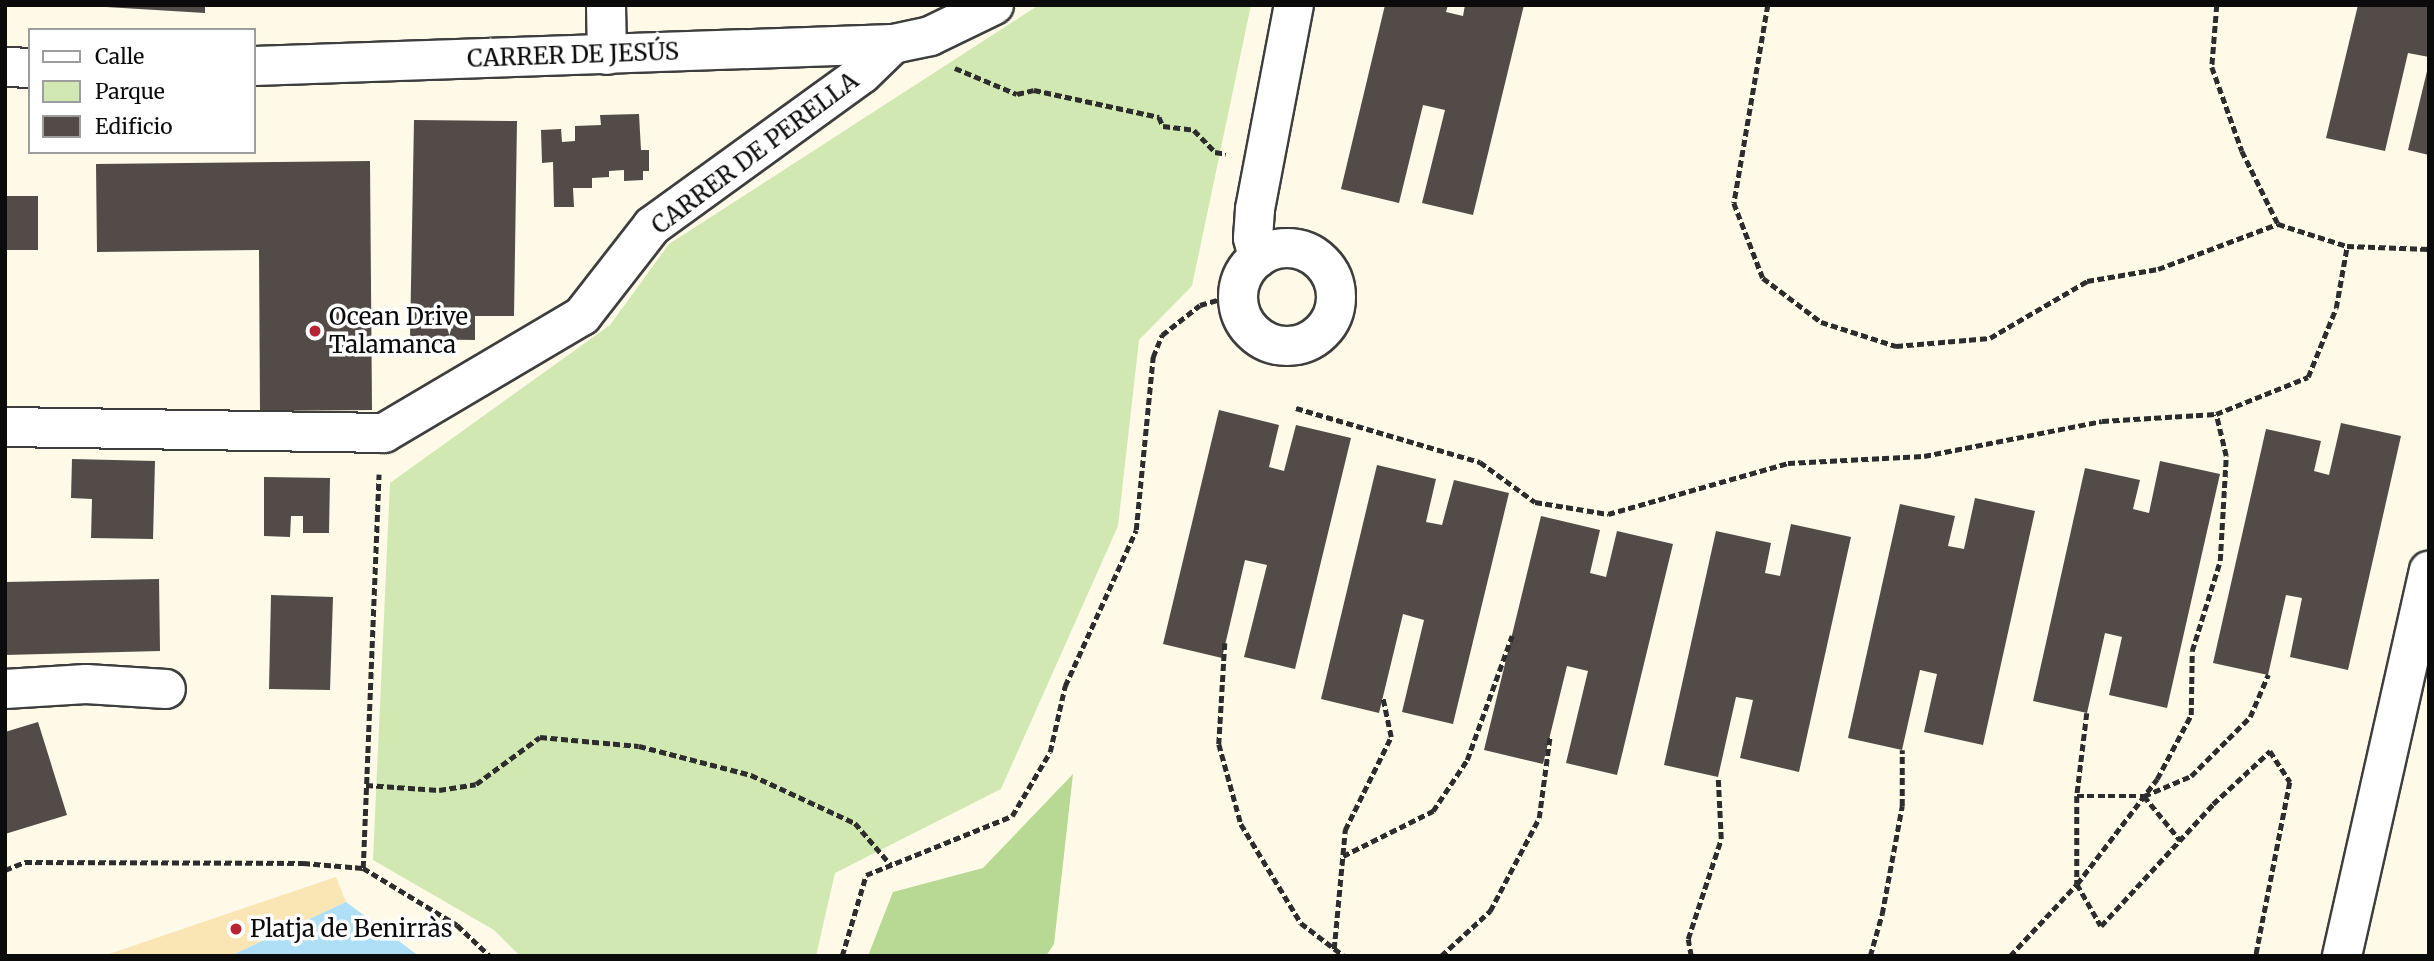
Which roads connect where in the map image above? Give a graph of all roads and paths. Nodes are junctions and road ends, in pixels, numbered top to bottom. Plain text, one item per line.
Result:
1 (606, 5) edge
2 (995, 5) edge
3 (1294, 5) edge
4 (1768, 5) edge
5 (2217, 5) edge
6 (909, 41) junction
7 (607, 55) junction
8 (256, 66) edge
9 (5, 67) edge
10 (28, 68) edge
11 (1265, 162) junction
12 (2278, 225) junction
13 (2347, 246) junction
14 (2429, 249) edge
15 (1258, 258) junction
16 (1238, 294) junction
17 (1296, 408) dead end
18 (2216, 414) junction
19 (5, 427) edge
20 (384, 433) junction
21 (2429, 571) edge
22 (1512, 636) dead end
23 (1225, 643) dead end
24 (2268, 675) dead end
25 (5, 689) edge
26 (166, 689) dead end
27 (1383, 698) dead end
28 (2087, 713) dead end
29 (1550, 736) dead end
30 (1902, 750) dead end
31 (1718, 776) dead end
32 (366, 785) junction
33 (2077, 796) junction
34 (2144, 796) junction
35 (2180, 841) junction
36 (1343, 856) junction
37 (891, 865) junction
38 (363, 868) junction
39 (5, 870) edge
40 (2077, 884) junction
41 (1334, 948) junction
42 (490, 956) edge
43 (842, 956) edge
44 (1344, 956) edge
45 (1441, 956) edge
46 (1691, 956) edge
47 (1870, 956) edge
48 (2010, 956) edge
49 (2256, 956) edge
50 (2342, 956) edge

1 - 7 street
2 - 6 street
3 - 11 street
4 - 12 path
5 - 12 path
6 - 7 street, CARRER DE JESÚS
6 - 11 path
6 - 20 street, CARRER DE PERELLA
7 - 8 street, CARRER DE JESÚS
9 - 10 street
11 - 15 street
12 - 13 path
13 - 14 path
13 - 18 path
15 - 16 street
15 - 16 street
16 - 37 path
17 - 18 path
18 - 34 path
19 - 20 street
20 - 32 path
21 - 50 street
22 - 36 path
23 - 41 path
24 - 34 path
25 - 26 street
27 - 36 path
28 - 33 path
29 - 45 path
30 - 47 path
31 - 46 path
32 - 37 path
32 - 38 path
33 - 34 path
33 - 40 path
34 - 35 path
34 - 40 path
35 - 40 path
35 - 49 path
36 - 41 path
37 - 43 path
38 - 39 path
38 - 42 path
40 - 48 path
41 - 44 path

